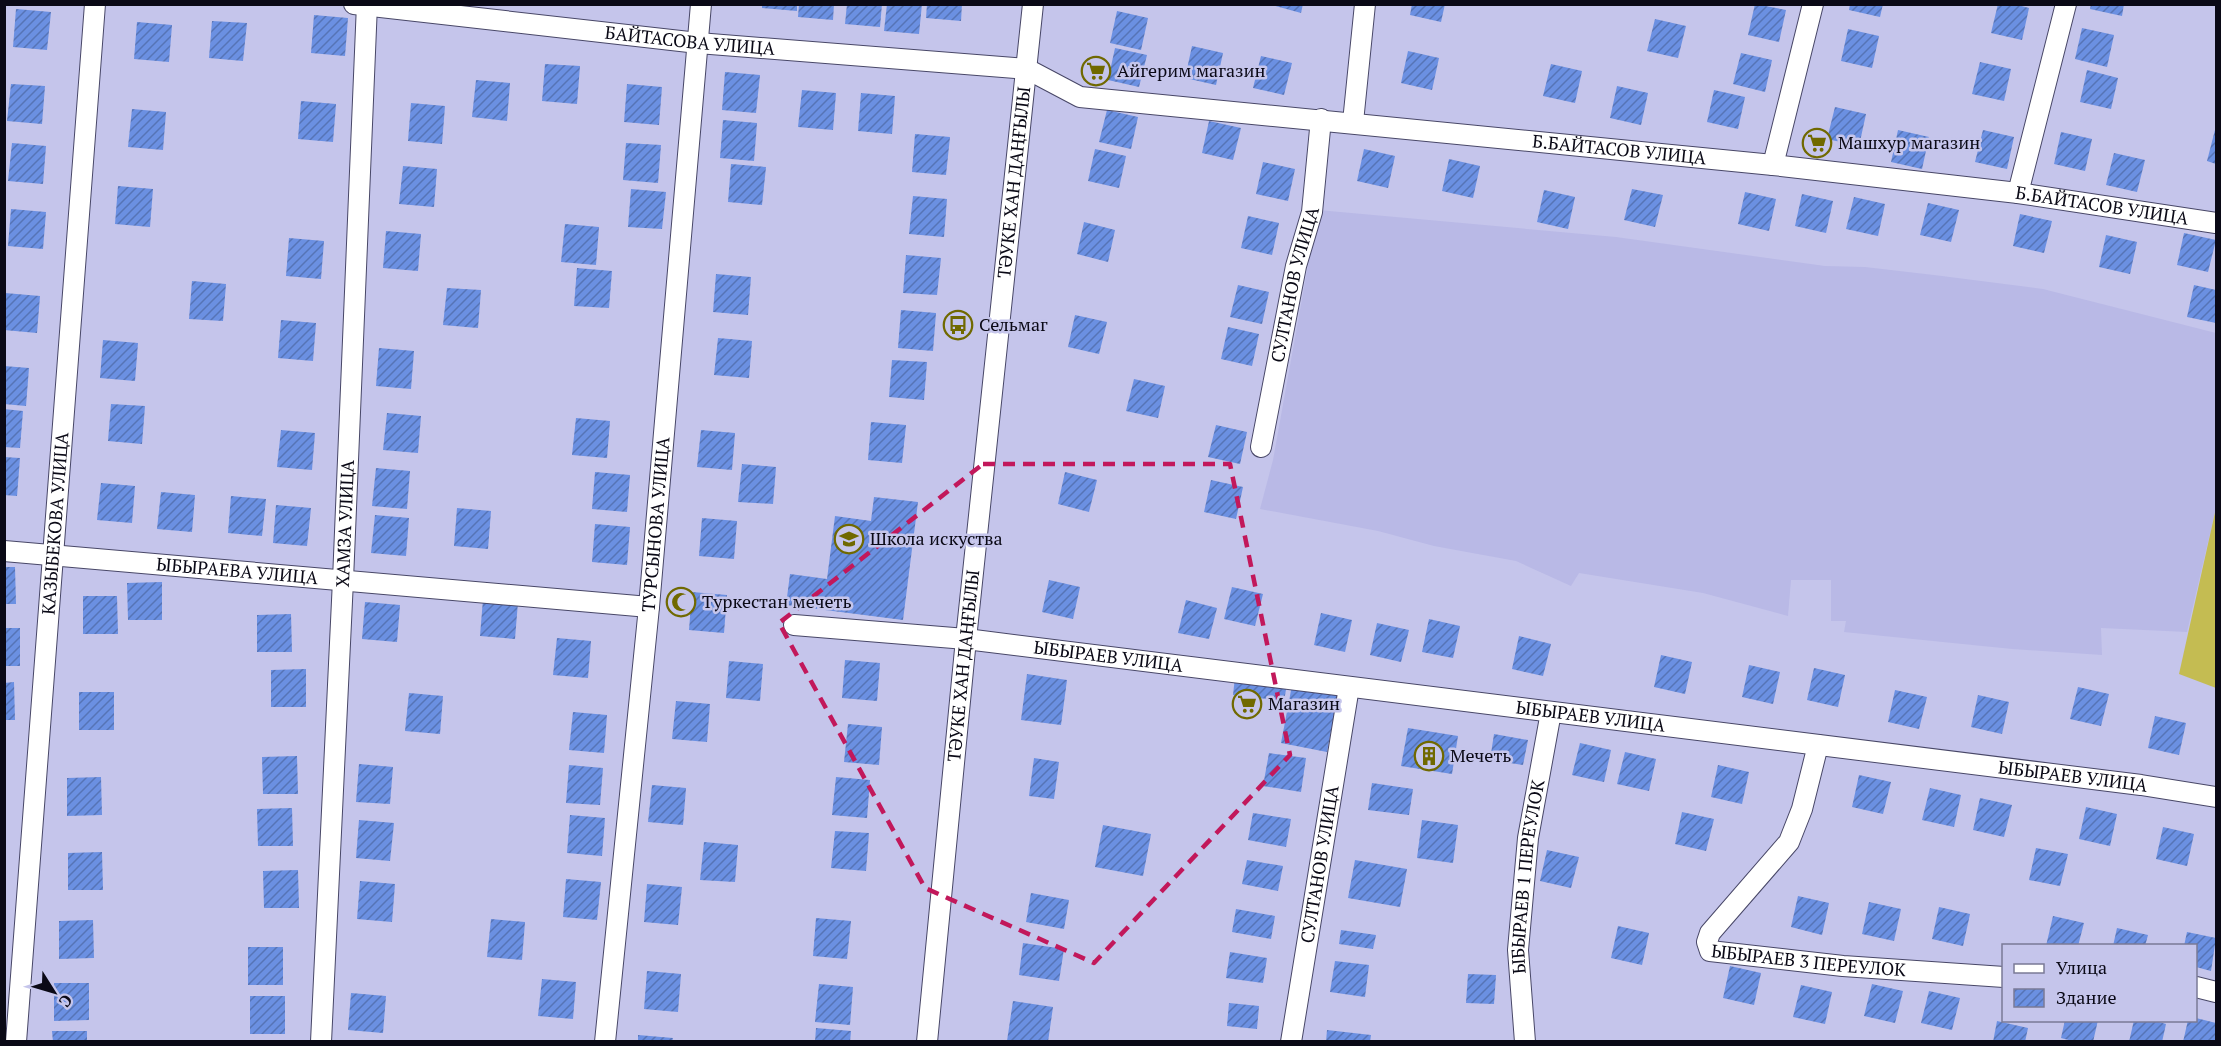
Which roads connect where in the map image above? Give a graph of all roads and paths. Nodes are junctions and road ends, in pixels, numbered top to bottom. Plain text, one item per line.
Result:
1 (95, 4) edge
2 (700, 4) edge
3 (1034, 4) edge
4 (1365, 4) edge
5 (1813, 4) edge
6 (2066, 4) edge
7 (363, 5) edge
8 (698, 43) junction
9 (1027, 69) junction
10 (1321, 119) junction
11 (1353, 123) junction
12 (1773, 165) junction
13 (2018, 193) junction
14 (2217, 224) edge
15 (1261, 447) dead end
16 (4, 551) edge
17 (54, 555) junction
18 (343, 580) junction
19 (649, 607) junction
20 (794, 625) dead end
21 (966, 639) junction
22 (1349, 687) junction
23 (1551, 712) junction
24 (1818, 745) junction
25 (2217, 797) edge
26 (2002, 977) edge
27 (2197, 987) edge
28 (2217, 992) edge
29 (16, 1041) edge
30 (321, 1041) edge
31 (604, 1041) edge
32 (927, 1041) edge
33 (1291, 1041) edge
34 (1526, 1041) edge

1 - 17 street, КАЗЫБЕКОВА УЛИЦА
2 - 8 street, ТУРСЫНОВА УЛИЦА
3 - 9 street, ТӘУКЕ ХАН ДАҢҒЫЛЫ
4 - 11 street
5 - 12 street
6 - 13 street
7 - 8 street, БАЙТАСОВА УЛИЦА
7 - 18 street, ХАМЗА УЛИЦА
8 - 9 street, БАЙТАСОВА УЛИЦА
8 - 19 street, ТУРСЫНОВА УЛИЦА
9 - 10 street, Б.БАЙТАСОВ УЛИЦА
9 - 21 street, ТӘУКЕ ХАН ДАҢҒЫЛЫ
10 - 11 street, Б.БАЙТАСОВ УЛИЦА
10 - 15 street, СУЛТАНОВ УЛИЦА
11 - 12 street, Б.БАЙТАСОВ УЛИЦА
12 - 13 street, Б.БАЙТАСОВ УЛИЦА
13 - 14 street, Б.БАЙТАСОВ УЛИЦА
16 - 17 street, ЫБЫРАЕВА УЛИЦА
17 - 18 street, ЫБЫРАЕВА УЛИЦА
17 - 29 street, КАЗЫБЕКОВА УЛИЦА
18 - 19 street, ЫБЫРАЕВА УЛИЦА
18 - 30 street, ХАМЗА УЛИЦА
19 - 31 street, ТУРСЫНОВА УЛИЦА
20 - 21 street, ЫБЫРАЕВ УЛИЦА
21 - 22 street, ЫБЫРАЕВ УЛИЦА
21 - 32 street, ТӘУКЕ ХАН ДАҢҒЫЛЫ
22 - 23 street, ЫБЫРАЕВ УЛИЦА
22 - 33 street, СУЛТАНОВ УЛИЦА
23 - 24 street, ЫБЫРАЕВ УЛИЦА
23 - 34 street, ЫБЫРАЕВ 1 ПЕРЕУЛОК
24 - 25 street, ЫБЫРАЕВ УЛИЦА
24 - 26 street, ЫБЫРАЕВ 3 ПЕРЕУЛОК
27 - 28 street

